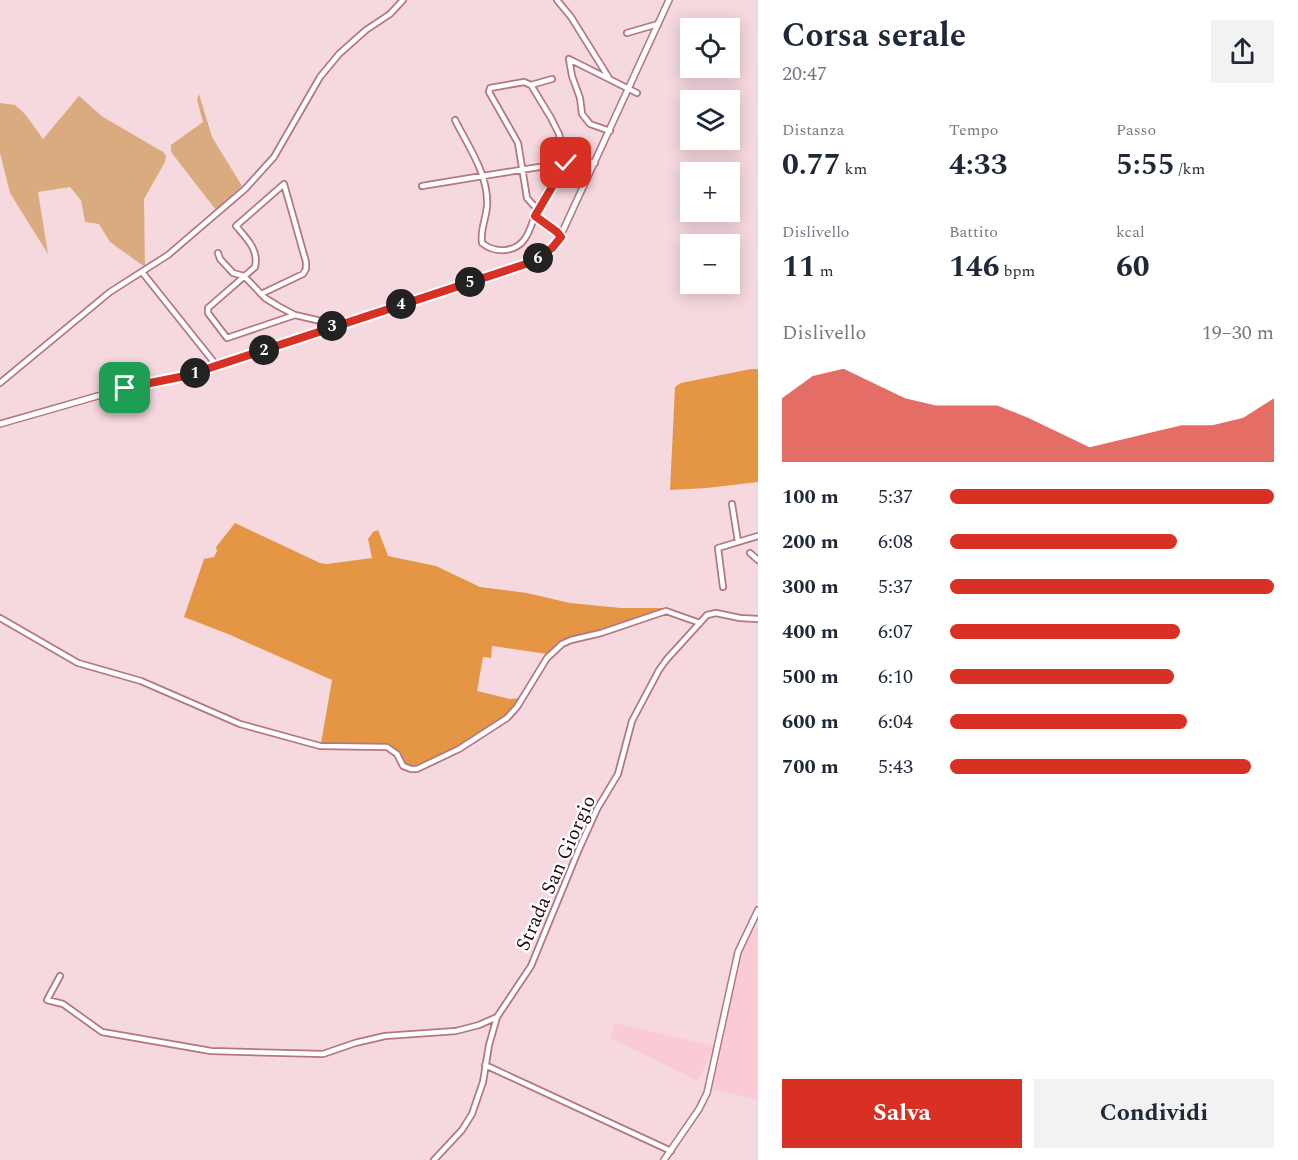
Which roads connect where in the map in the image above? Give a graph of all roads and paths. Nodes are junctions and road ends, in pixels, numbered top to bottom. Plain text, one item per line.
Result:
1 (403, 0) edge
2 (669, 0) edge
3 (559, 1) edge
4 (658, 24) junction
5 (627, 33) dead end
6 (609, 78) junction
7 (552, 79) dead end
8 (531, 85) junction
9 (628, 89) junction
10 (637, 93) dead end
11 (455, 120) dead end
12 (610, 130) junction
13 (566, 163) junction
14 (595, 163) junction
15 (523, 169) junction
16 (483, 175) junction
17 (422, 186) dead end
18 (537, 209) junction
19 (535, 216) junction
20 (561, 237) junction
21 (218, 253) dead end
22 (142, 272) junction
23 (244, 276) junction
24 (261, 294) junction
25 (295, 315) junction
26 (338, 325) junction
27 (217, 366) junction
28 (0, 383) edge
29 (0, 424) edge
30 (732, 504) dead end
31 (758, 536) edge
32 (738, 542) junction
33 (750, 553) dead end
34 (758, 560) edge
35 (723, 587) dead end
36 (0, 618) edge
37 (758, 619) edge
38 (700, 623) junction
39 (758, 910) edge
40 (60, 976) dead end
41 (40, 1000) dead end
42 (47, 1000) junction
43 (497, 1017) junction
44 (485, 1063) junction
45 (670, 1151) junction
46 (434, 1160) edge
47 (664, 1160) edge

1 - 22 street
2 - 4 street
3 - 6 street
4 - 5 street
4 - 9 street
6 - 9 street
6 - 12 street
7 - 8 street
8 - 13 street
8 - 15 street
9 - 10 street
9 - 12 street
11 - 16 street
12 - 14 street
13 - 14 street
13 - 15 street
13 - 18 street
14 - 20 street
15 - 16 street
15 - 18 street
16 - 17 street
16 - 19 street
18 - 19 street
19 - 20 street
20 - 26 street
21 - 23 street
22 - 27 street
22 - 28 street
23 - 24 street
23 - 24 street
23 - 25 street
24 - 25 street
25 - 26 street
26 - 27 street
27 - 29 street
30 - 32 street
31 - 32 street
32 - 35 street
33 - 34 street
36 - 38 street
37 - 38 street
38 - 43 street, Strada San Giorgio
39 - 45 street
40 - 42 street
41 - 42 street
42 - 43 street
43 - 44 street, Strada San Giorgio
44 - 45 street
44 - 46 street, Strada San Giorgio
45 - 47 street

